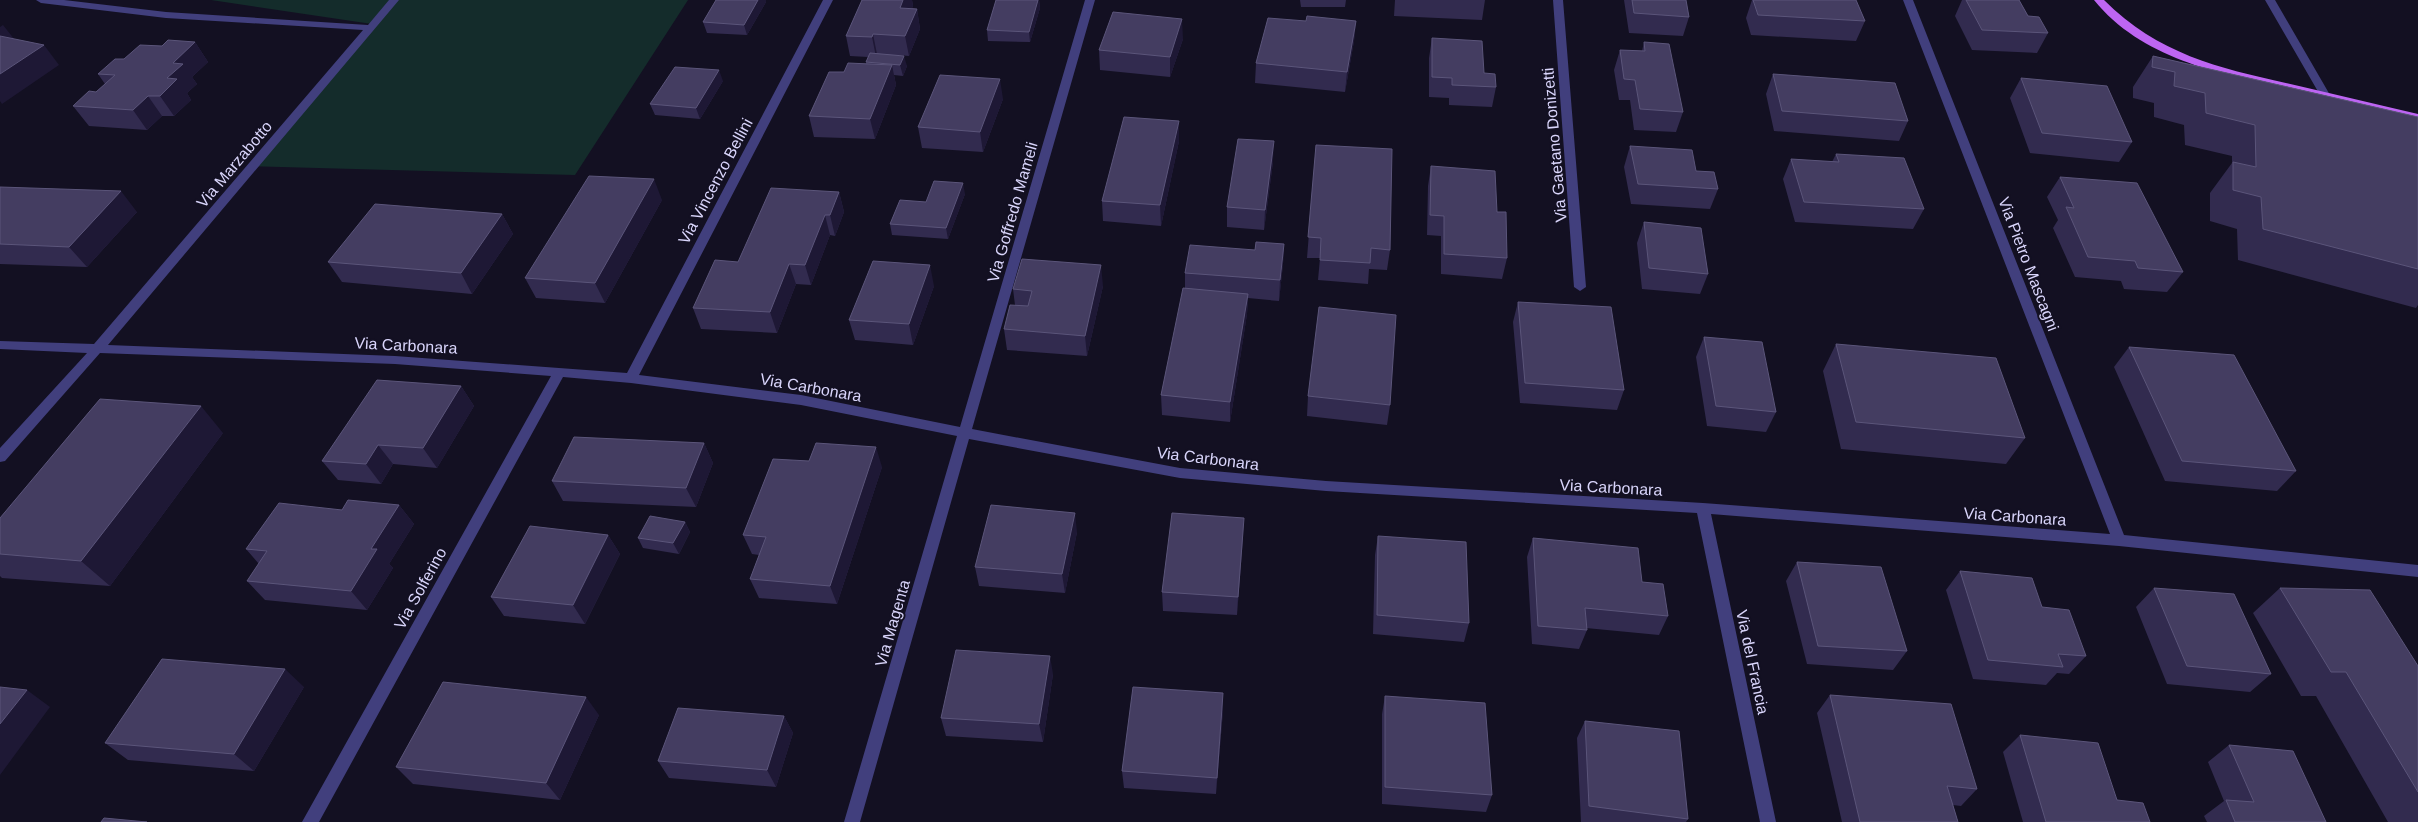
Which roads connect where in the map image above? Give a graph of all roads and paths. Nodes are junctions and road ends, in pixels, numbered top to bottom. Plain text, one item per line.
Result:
1 (42, 0) edge
2 (394, 0) edge
3 (828, 0) edge
4 (1090, 0) edge
5 (1558, 0) edge
6 (1908, 0) edge
7 (2099, 0) edge
8 (2270, 0) edge
9 (370, 28) junction
10 (2325, 95) junction
11 (2418, 117) edge
12 (1580, 287) dead end
13 (0, 345) edge
14 (98, 348) junction
15 (560, 372) junction
16 (631, 378) junction
17 (965, 433) junction
18 (0, 458) edge
19 (1703, 508) junction
20 (2119, 540) junction
21 (2418, 571) edge
22 (310, 822) edge
23 (852, 822) edge
24 (1768, 822) edge

1 - 9 street
2 - 9 street, Via Marzabotto
3 - 16 street, Via Vincenzo Bellini
4 - 17 street, Via Goffredo Mameli
5 - 12 street, Via Gaetano Donizetti
6 - 20 street, Via Pietro Mascagni
7 - 10 main road
8 - 10 street
9 - 14 street, Via Marzabotto
10 - 11 main road
13 - 14 street, Via Carbonara
14 - 15 street, Via Carbonara
14 - 18 street, Via Marzabotto
15 - 16 street, Via Carbonara
15 - 22 street, Via Solferino
16 - 17 street, Via Carbonara
17 - 19 street, Via Carbonara
17 - 23 street, Via Magenta
19 - 20 street, Via Carbonara
19 - 24 street, Via del Francia
20 - 21 street, Via Carbonara

